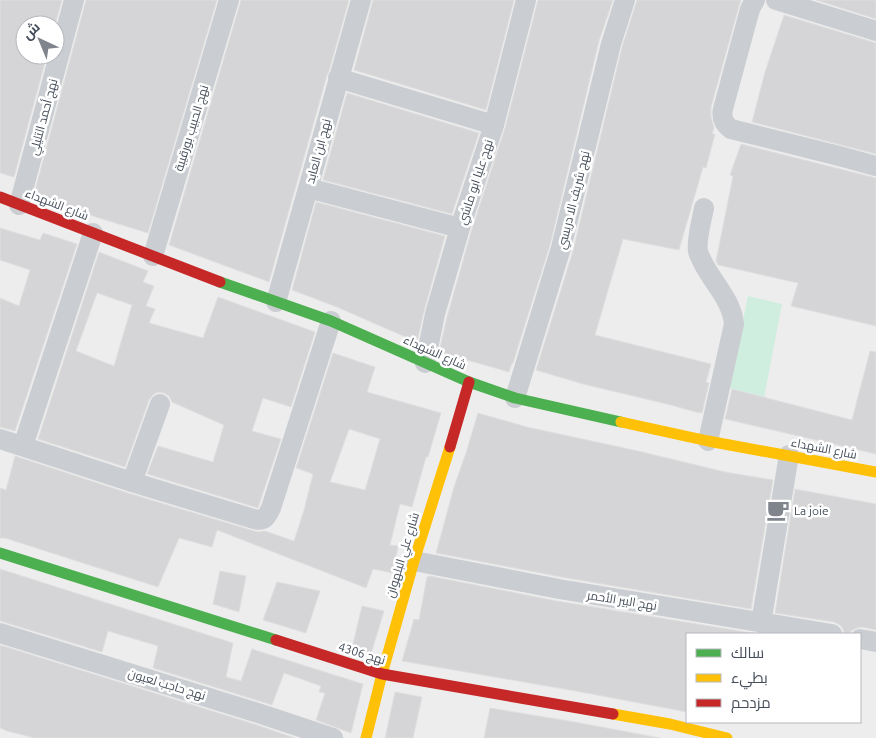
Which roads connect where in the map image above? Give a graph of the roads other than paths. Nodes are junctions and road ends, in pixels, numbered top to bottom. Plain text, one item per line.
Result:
1 (74, 0) edge
2 (229, 0) edge
3 (361, 0) edge
4 (526, 0) edge
5 (625, 0) edge
6 (755, 0) edge
7 (776, 0) edge
8 (876, 31) edge
9 (338, 78) junction
10 (494, 125) junction
11 (876, 166) edge
12 (308, 188) junction
13 (0, 197) edge
14 (20, 204) junction
15 (704, 208) dead end
16 (460, 228) junction
17 (93, 233) junction
18 (153, 256) junction
19 (276, 302) junction
20 (331, 321) junction
21 (425, 364) junction
22 (469, 382) junction
23 (515, 398) junction
24 (160, 404) dead end
25 (0, 440) edge
26 (708, 440) junction
27 (23, 446) junction
28 (790, 455) junction
29 (876, 472) edge
30 (132, 482) junction
31 (0, 553) edge
32 (414, 562) junction
33 (761, 622) junction
34 (0, 632) edge
35 (826, 633) edge
36 (861, 639) edge
37 (876, 642) edge
38 (382, 674) junction
39 (333, 738) edge
40 (366, 738) edge
41 (727, 738) edge

1 - 14 street, نهج أحمد التليلي
2 - 18 street, نهج الحبيب بورقيبة
3 - 9 street, نهج ابن العابد
4 - 10 street, نهج عليا ابو ماشي
5 - 23 street, نهج شريف الا دريسي
6 - 11 street
7 - 8 street
9 - 10 street
9 - 12 street, نهج ابن العابد
10 - 16 street, نهج عليا ابو ماشي
12 - 16 street
12 - 19 street, نهج ابن العابد
13 - 14 street, شارع الشهداء
14 - 17 street, شارع الشهداء
15 - 26 street
16 - 21 street, نهج عليا ابو ماشي
17 - 18 street, شارع الشهداء
17 - 27 street
18 - 19 street, شارع الشهداء
19 - 20 street, شارع الشهداء
20 - 21 street, شارع الشهداء
20 - 30 street
21 - 22 street, شارع الشهداء
22 - 23 street, شارع الشهداء
22 - 32 street, شارع علي البلهوان
23 - 26 street, شارع الشهداء
24 - 30 street
25 - 27 street
26 - 28 street, شارع الشهداء
27 - 30 street
28 - 29 street, شارع الشهداء
28 - 33 street
31 - 38 street, نهج 4306
32 - 33 street, نهج البير الأحمر
32 - 38 street, شارع علي البلهوان
33 - 35 street, نهج البير الأحمر
34 - 39 street, نهج حاجب لعيون
36 - 37 street
38 - 40 street, شارع علي البلهوان
38 - 41 street, نهج 4306

